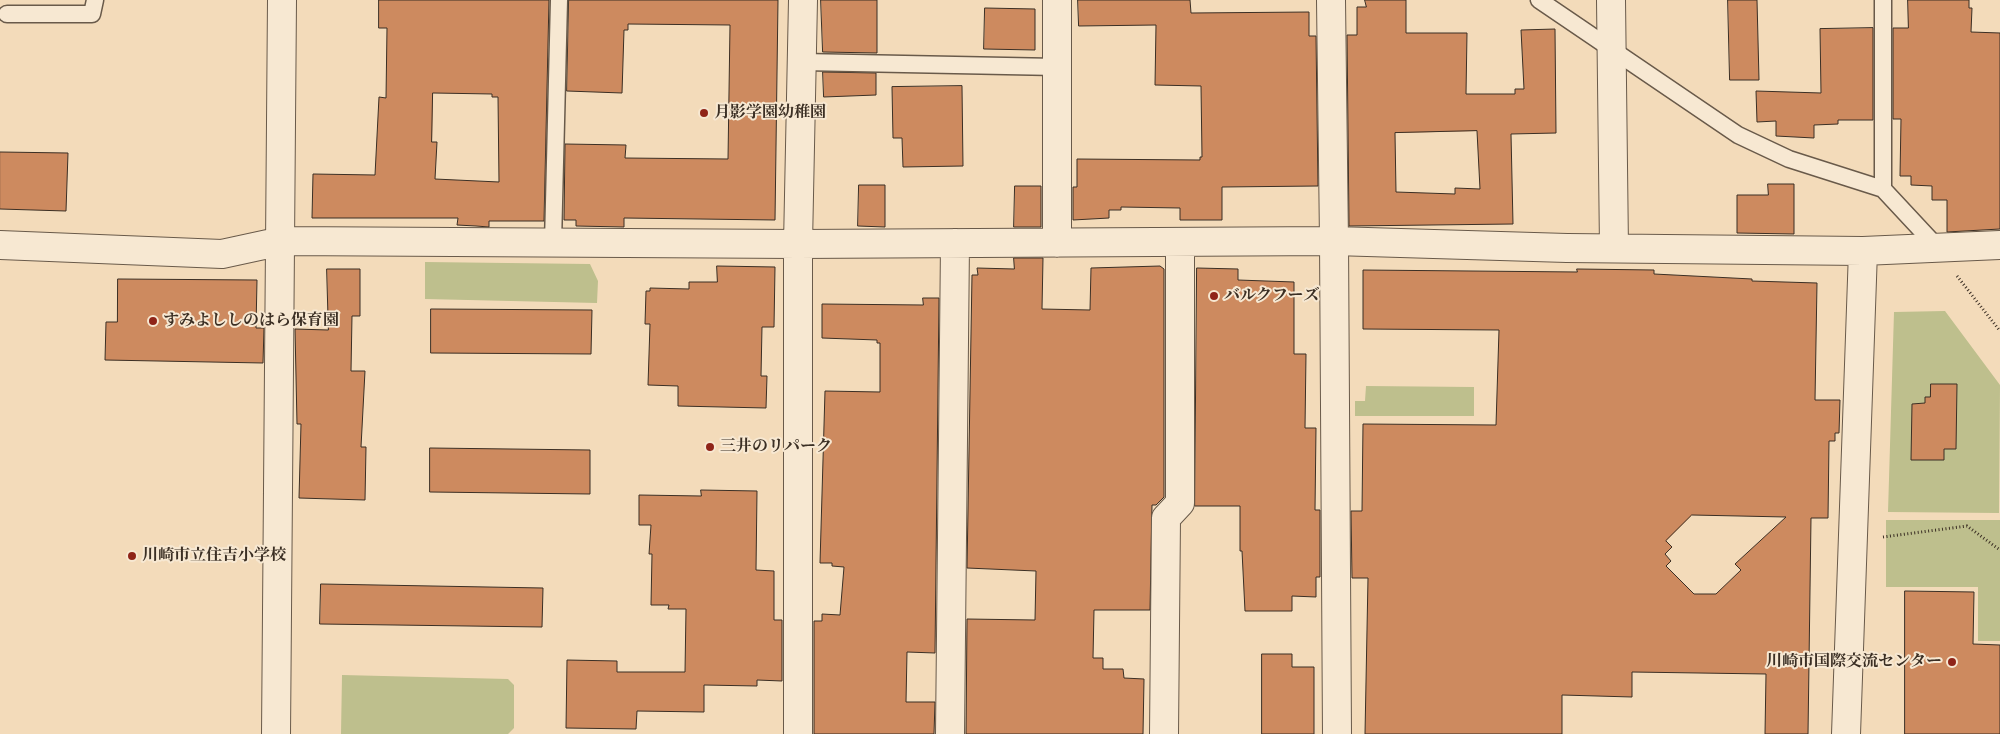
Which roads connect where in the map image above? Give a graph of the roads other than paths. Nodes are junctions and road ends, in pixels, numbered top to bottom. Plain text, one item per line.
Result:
1 (95, 0) edge
2 (282, 0) edge
3 (559, 0) edge
4 (803, 0) edge
5 (1057, 0) edge
6 (1331, 0) edge
7 (1539, 0) edge
8 (1611, 0) edge
9 (1883, 0) edge
10 (7, 14) dead end
11 (1612, 48) junction
12 (802, 62) junction
13 (1057, 67) junction
14 (1883, 189) junction
15 (282, 241) junction
16 (1334, 241) junction
17 (1057, 242) junction
18 (1180, 242) junction
19 (553, 243) junction
20 (955, 243) junction
21 (798, 244) junction
22 (0, 245) edge
23 (2000, 245) edge
24 (1614, 248) junction
25 (1937, 248) junction
26 (1863, 251) junction
27 (276, 734) edge
28 (798, 734) edge
29 (950, 734) edge
30 (1164, 734) edge
31 (1338, 734) edge
32 (1846, 734) edge

1 - 10 lane
2 - 15 street
3 - 19 lane
4 - 12 street
5 - 13 street
6 - 16 street
7 - 11 lane
8 - 11 street
9 - 14 lane
11 - 14 lane
11 - 24 street
12 - 13 lane
12 - 21 street
13 - 17 street
14 - 25 lane
15 - 19 street
15 - 22 street
15 - 27 street
16 - 18 street
16 - 24 street
16 - 31 street
17 - 18 street
17 - 20 street
18 - 30 street
19 - 21 street
20 - 21 street
20 - 29 street
21 - 28 street
23 - 25 street
24 - 26 street
25 - 26 street
26 - 32 street

